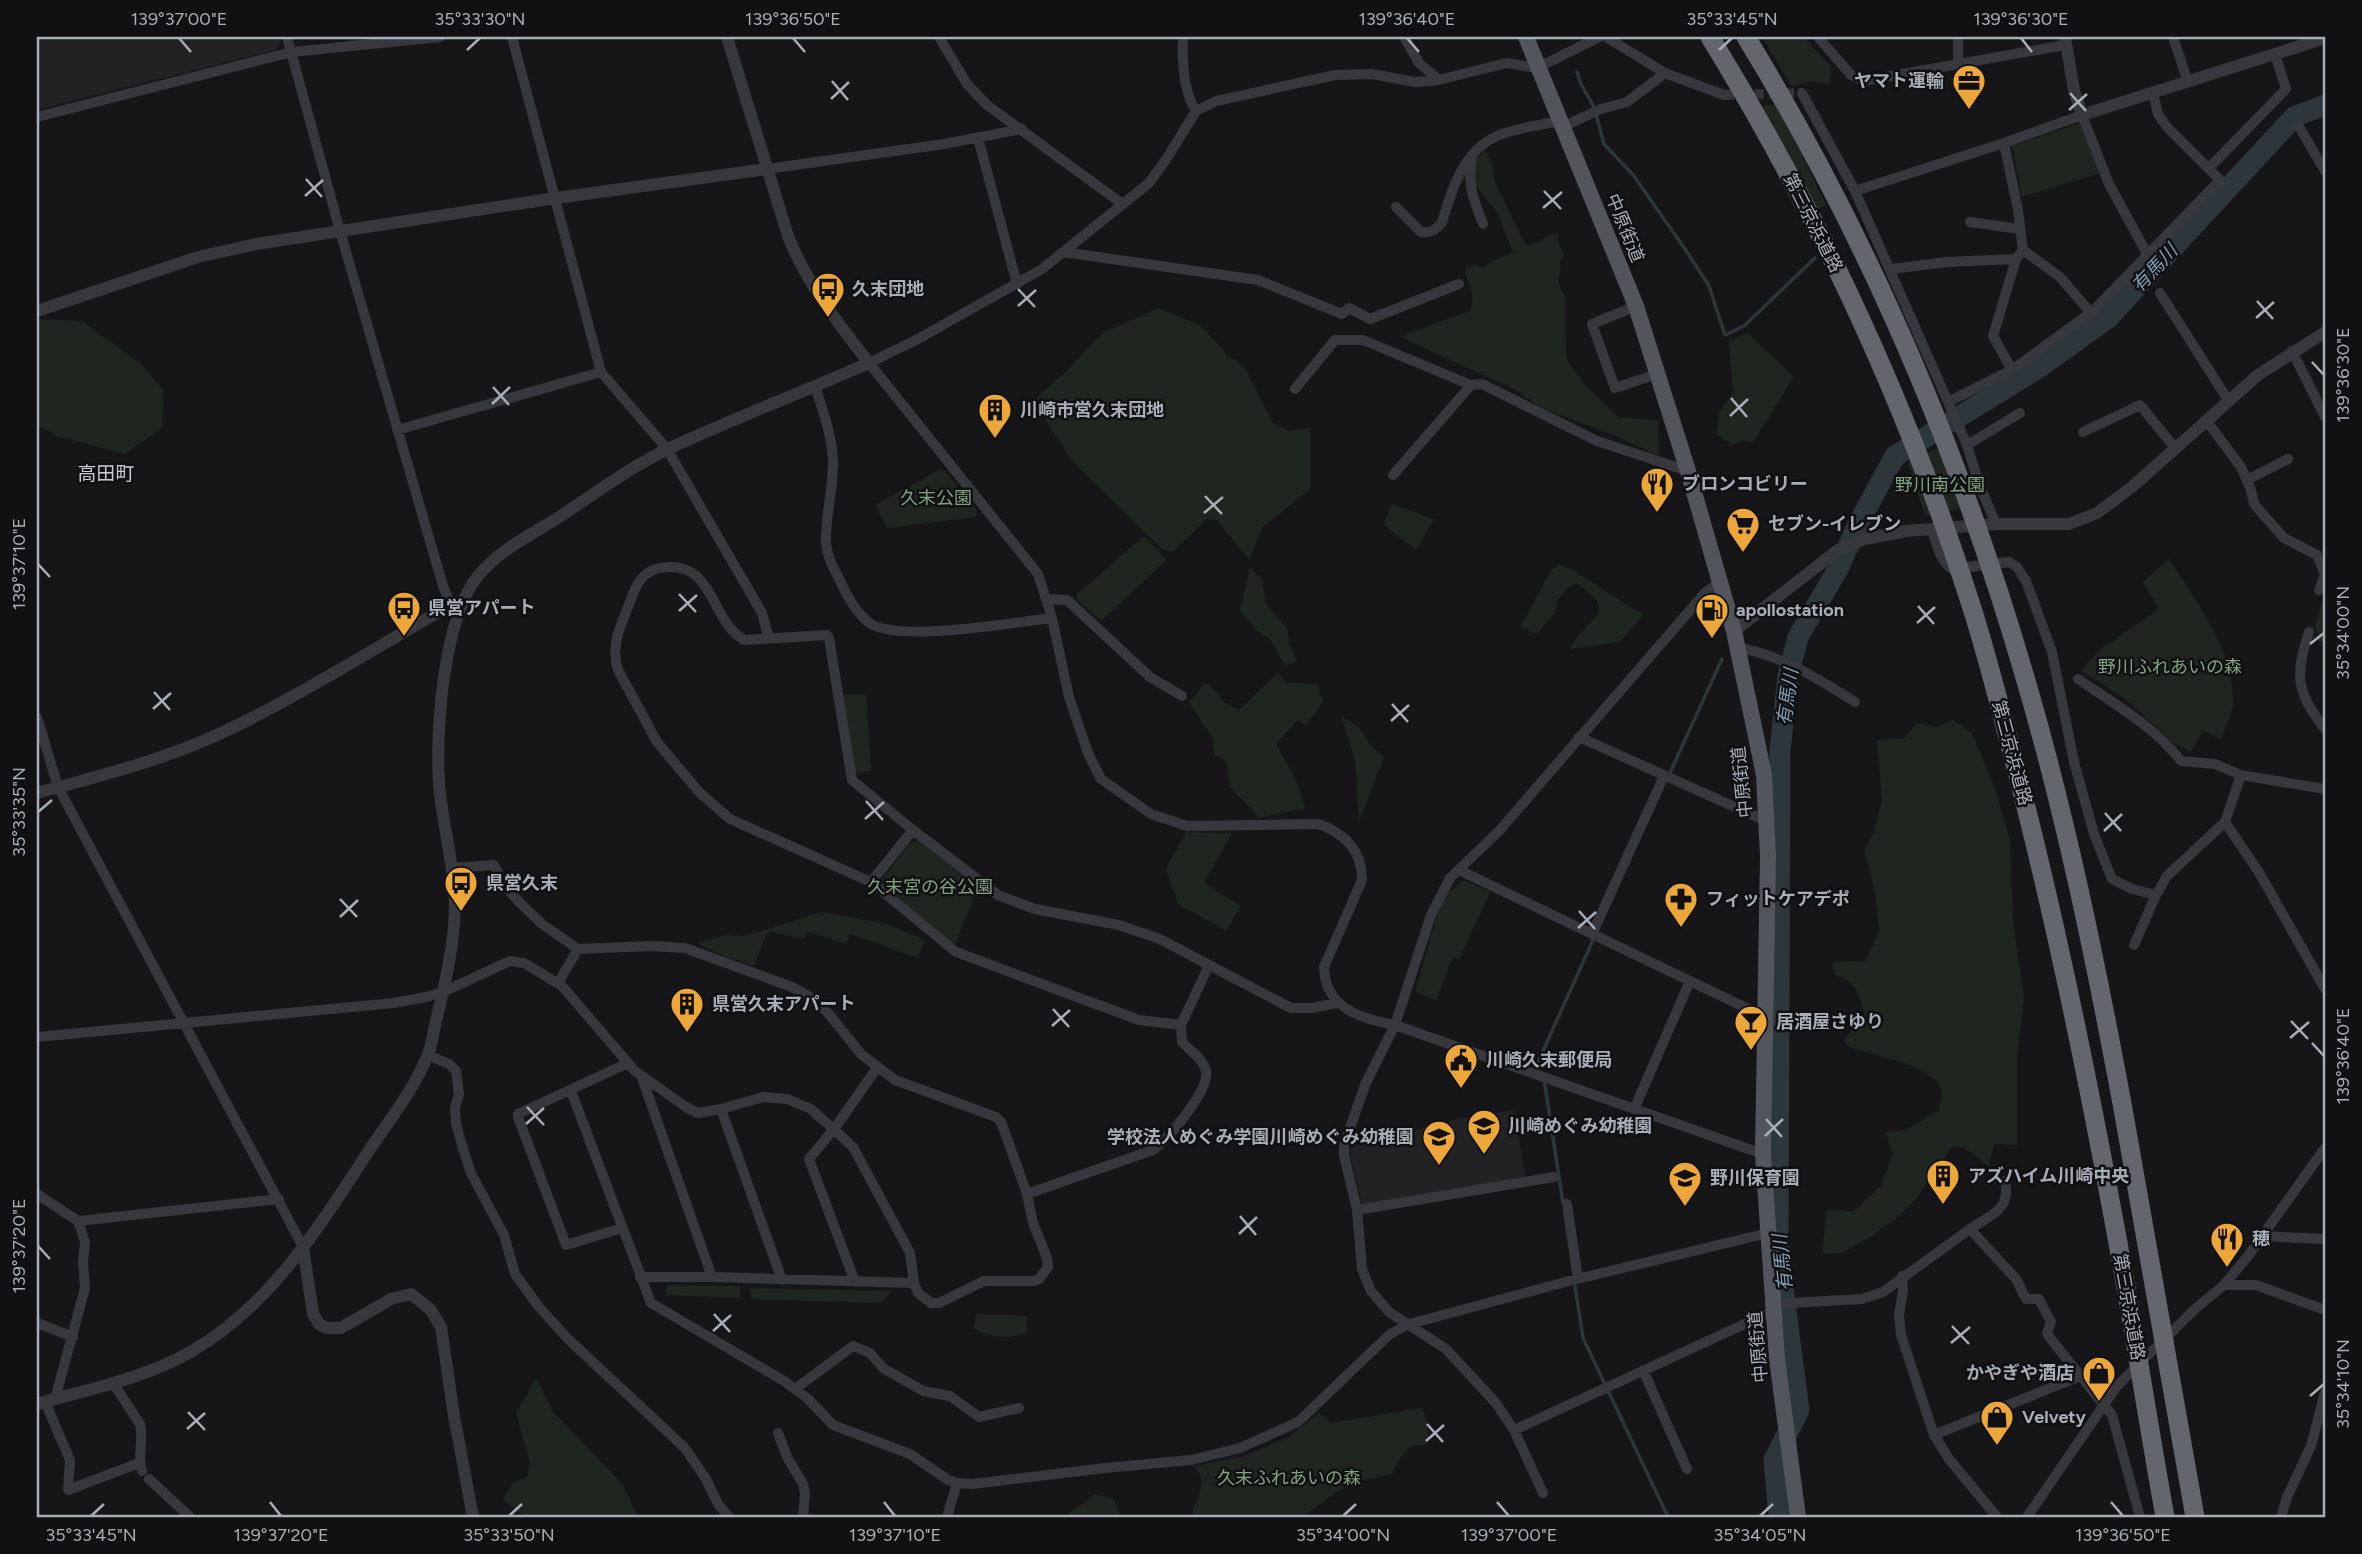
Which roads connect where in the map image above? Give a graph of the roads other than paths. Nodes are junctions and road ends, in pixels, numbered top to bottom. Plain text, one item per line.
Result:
1 (287, 37) edge
2 (440, 37) edge
3 (512, 37) edge
4 (727, 37) edge
5 (939, 37) edge
6 (1183, 37) edge
7 (1404, 37) edge
8 (1525, 37) edge
9 (1599, 37) edge
10 (1606, 37) edge
11 (1710, 37) edge
12 (1746, 37) edge
13 (1818, 37) edge
14 (1958, 37) edge
15 (2173, 37) edge
16 (2325, 38) edge
17 (2065, 41) edge
18 (292, 52) junction
19 (2275, 54) junction
20 (1958, 63) junction
21 (1537, 68) junction
22 (1665, 73) junction
23 (1439, 80) junction
24 (2188, 82) junction
25 (1802, 93) dead end
26 (2153, 93) junction
27 (1734, 94) junction
28 (1196, 111) junction
29 (2082, 114) junction
30 (37, 117) edge
31 (1560, 124) junction
32 (2298, 125) dead end
33 (1022, 130) junction
34 (978, 138) junction
35 (2004, 143) junction
36 (1472, 155) junction
37 (2209, 168) junction
38 (767, 169) junction
39 (2325, 171) edge
40 (1856, 191) junction
41 (556, 198) junction
42 (1121, 203) junction
43 (1396, 207) dead end
44 (1970, 222) dead end
45 (1483, 224) dead end
46 (2020, 229) junction
47 (340, 231) junction
48 (1063, 252) junction
49 (2020, 254) junction
50 (2149, 254) junction
51 (1891, 269) junction
52 (1017, 284) junction
53 (1459, 284) dead end
54 (2160, 293) dead end
55 (1636, 306) junction
56 (37, 311) edge
57 (2090, 312) junction
58 (2325, 331) edge
59 (2292, 351) junction
60 (869, 363) junction
61 (2012, 370) junction
62 (601, 372) junction
63 (1657, 374) junction
64 (815, 386) junction
65 (1471, 386) junction
66 (1294, 389) dead end
67 (2228, 400) junction
68 (1948, 402) junction
69 (2020, 413) dead end
70 (2325, 417) edge
71 (2206, 420) junction
72 (397, 430) junction
73 (2083, 432) dead end
74 (1967, 444) junction
75 (2175, 448) junction
76 (667, 449) junction
77 (2288, 459) dead end
78 (1688, 471) junction
79 (1393, 475) dead end
80 (2247, 480) junction
81 (1996, 524) junction
82 (1932, 529) junction
83 (2325, 575) edge
84 (1719, 582) junction
85 (2319, 590) dead end
86 (1046, 599) junction
87 (455, 606) junction
88 (1052, 618) junction
89 (2309, 632) dead end
90 (769, 639) junction
91 (1735, 639) junction
92 (2078, 678) dead end
93 (1182, 696) dead end
94 (1856, 702) dead end
95 (37, 717) edge
96 (2325, 729) edge
97 (1579, 737) junction
98 (2241, 775) junction
99 (1664, 776) junction
100 (58, 787) junction
101 (2325, 789) edge
102 (37, 793) edge
103 (1766, 821) junction
104 (2225, 822) junction
105 (913, 830) junction
106 (451, 868) junction
107 (1459, 870) junction
108 (872, 883) junction
109 (2156, 895) junction
110 (1592, 934) junction
111 (2134, 946) dead end
112 (578, 949) junction
113 (1209, 965) junction
114 (1690, 981) junction
115 (558, 984) junction
116 (2325, 989) edge
117 (443, 992) junction
118 (1337, 1003) junction
119 (1765, 1017) junction
120 (184, 1023) junction
121 (1181, 1025) junction
122 (1395, 1026) junction
123 (37, 1037) edge
124 (428, 1055) junction
125 (628, 1063) junction
126 (877, 1068) junction
127 (641, 1075) junction
128 (571, 1091) junction
129 (1635, 1107) junction
130 (721, 1109) junction
131 (834, 1129) junction
132 (2325, 1149) edge
133 (1763, 1154) junction
134 (1554, 1178) dead end
135 (2005, 1181) dead end
136 (37, 1194) edge
137 (1027, 1195) junction
138 (279, 1199) junction
139 (1567, 1204) dead end
140 (1357, 1210) junction
141 (78, 1221) junction
142 (622, 1228) junction
143 (1970, 1229) junction
144 (1768, 1233) junction
145 (2262, 1236) junction
146 (2325, 1238) edge
147 (303, 1247) junction
148 (1902, 1276) junction
149 (640, 1277) junction
150 (712, 1277) junction
151 (1578, 1279) junction
152 (782, 1280) junction
153 (855, 1282) junction
154 (914, 1283) junction
155 (2224, 1285) junction
156 (1775, 1306) junction
157 (2325, 1310) edge
158 (37, 1323) edge
159 (1406, 1325) junction
160 (73, 1337) junction
161 (1643, 1370) junction
162 (2080, 1376) junction
163 (113, 1383) junction
164 (795, 1389) junction
165 (2325, 1392) edge
166 (45, 1401) edge
167 (2103, 1404) junction
168 (1019, 1408) dead end
169 (1514, 1430) junction
170 (778, 1433) dead end
171 (1934, 1435) junction
172 (1687, 1469) dead end
173 (143, 1471) junction
174 (957, 1483) junction
175 (1543, 1493) dead end
176 (190, 1517) edge
177 (473, 1517) edge
178 (729, 1517) edge
179 (803, 1517) edge
180 (947, 1517) edge
181 (1798, 1517) edge
182 (1997, 1517) edge
183 (2027, 1517) edge
184 (2140, 1517) edge
185 (2165, 1517) edge
186 (2196, 1517) edge
187 (2281, 1517) edge

1 - 18 street
2 - 18 street
3 - 41 street
4 - 38 street
5 - 33 street
6 - 28 street
7 - 23 street
8 - 21 main road, 中原街道
9 - 21 street
10 - 22 street
11 - 27 highway, 第三京浜道路
12 - 186 highway, 第三京浜道路
13 - 20 street
14 - 20 street
15 - 24 street
16 - 19 street
17 - 20 street
17 - 29 street
18 - 30 street
18 - 47 street
19 - 24 street
19 - 37 street
21 - 23 street
21 - 31 main road, 中原街道
22 - 27 street
22 - 31 street
23 - 28 street
24 - 26 street
25 - 40 street
26 - 29 street
26 - 37 street
27 - 185 highway, 第三京浜道路
28 - 42 street
29 - 35 street
29 - 50 street
31 - 36 street
31 - 55 main road, 中原街道
32 - 39 street
33 - 34 street
33 - 42 street
34 - 38 street
34 - 52 street
35 - 40 street
35 - 46 street
36 - 43 street
36 - 45 street
37 - 50 street
38 - 41 street
38 - 60 street
40 - 51 street
41 - 47 street
41 - 62 street
42 - 48 street
44 - 46 street
46 - 49 street
47 - 56 street
47 - 72 street
48 - 52 street
48 - 53 street
49 - 51 street
49 - 57 street
49 - 61 street
50 - 57 street
51 - 68 street
52 - 60 street
54 - 67 street
55 - 63 main road, 中原街道
55 - 63 street
57 - 61 street
58 - 59 street
59 - 67 street
59 - 70 street
60 - 64 street
60 - 86 street
61 - 68 street
62 - 72 street
62 - 76 street
63 - 78 main road, 中原街道
64 - 76 street
64 - 88 street
65 - 66 street
65 - 78 street
65 - 79 street
67 - 71 street
68 - 74 street
69 - 74 street
71 - 75 street
71 - 80 street
72 - 87 street
73 - 75 street
74 - 81 street
75 - 81 street
76 - 87 street
76 - 90 street
77 - 80 street
78 - 84 main road, 中原街道
80 - 83 street
81 - 82 street
82 - 91 street
82 - 109 street
83 - 85 street
84 - 91 main road, 中原街道
84 - 97 street
86 - 88 street
86 - 93 street
87 - 100 street
87 - 106 street
88 - 118 street
89 - 96 street
90 - 105 street
90 - 108 street
91 - 94 street
91 - 103 main road, 中原街道
92 - 98 street
95 - 100 street
97 - 99 street
97 - 107 street
98 - 101 street
98 - 104 street
99 - 103 street
99 - 110 street
100 - 102 street
100 - 120 street
103 - 119 main road, 中原街道
104 - 109 street
104 - 116 street
105 - 108 street
105 - 113 street
106 - 112 street
106 - 117 street
107 - 110 street
107 - 122 street
108 - 121 street
109 - 111 street
110 - 114 street
112 - 115 street
112 - 126 street
113 - 118 street
113 - 121 street
114 - 119 street
114 - 129 street
115 - 117 street
115 - 125 street
117 - 120 street
117 - 124 street
118 - 122 street
119 - 133 main road, 中原街道
120 - 123 street
120 - 138 street
121 - 137 street
122 - 129 street
122 - 140 street
124 - 147 street
124 - 178 street
125 - 127 street
125 - 128 street
126 - 131 street
126 - 137 street
127 - 130 street
127 - 150 street
128 - 142 street
128 - 142 street
129 - 133 street
130 - 131 street
130 - 152 street
131 - 153 street
131 - 154 street
132 - 145 street
133 - 144 main road, 中原街道
134 - 140 street
135 - 143 street
136 - 141 street
137 - 154 street
138 - 141 street
138 - 147 street
139 - 151 street
140 - 159 street
141 - 160 street
142 - 149 street
143 - 148 street
143 - 162 street
144 - 151 street
144 - 156 main road, 中原街道
145 - 146 street
145 - 155 street
147 - 163 street
147 - 177 street
148 - 156 street
148 - 171 street
149 - 150 street
149 - 164 street
150 - 152 street
151 - 159 street
152 - 153 street
153 - 154 street
155 - 157 street
155 - 167 street
156 - 161 street
156 - 181 main road, 中原街道
158 - 160 street
159 - 169 street
159 - 174 street
160 - 166 street
161 - 169 street
161 - 172 street
162 - 167 street
162 - 171 street
163 - 166 street
163 - 173 street
164 - 168 street
164 - 174 street
165 - 187 street
166 - 173 street
167 - 183 street
167 - 184 street
169 - 175 street
170 - 179 street
171 - 182 street
173 - 176 street
174 - 180 street

